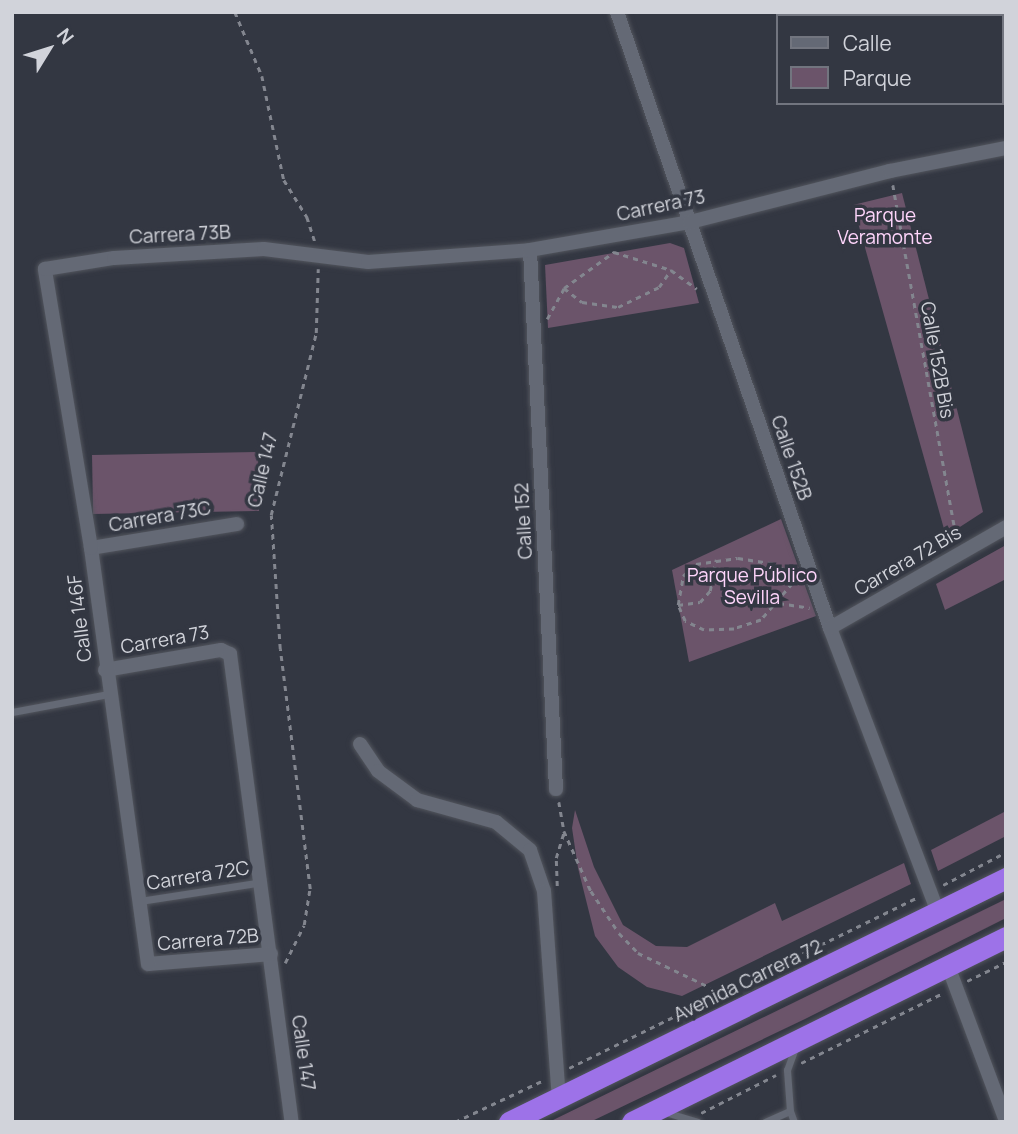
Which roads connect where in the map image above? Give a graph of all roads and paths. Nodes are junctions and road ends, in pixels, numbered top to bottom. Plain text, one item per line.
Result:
1 (235, 12) edge
2 (617, 12) edge
3 (1006, 148) edge
4 (890, 171) junction
5 (690, 222) junction
6 (530, 250) junction
7 (318, 256) junction
8 (45, 269) joint
9 (671, 270) junction
10 (564, 288) junction
11 (716, 299) junction
12 (534, 335) junction
13 (237, 524) dead end
14 (1006, 527) edge
15 (91, 548) junction
16 (960, 553) junction
17 (716, 559) junction
18 (779, 603) junction
19 (678, 605) junction
20 (824, 611) junction
21 (830, 628) junction
22 (230, 654) joint
23 (105, 670) junction
24 (108, 694) junction
25 (12, 712) edge
26 (360, 744) dead end
27 (556, 789) joint
28 (1006, 852) edge
29 (1006, 878) edge
30 (264, 882) junction
31 (929, 892) junction
32 (138, 902) junction
33 (938, 913) junction
34 (1006, 937) edge
35 (271, 954) junction
36 (1006, 962) edge
37 (148, 964) joint
38 (948, 965) junction
39 (956, 987) junction
40 (275, 989) junction
41 (724, 993) junction
42 (798, 1039) junction
43 (787, 1070) junction
44 (557, 1074) junction
45 (559, 1098) junction
46 (657, 1110) junction
47 (790, 1111) junction
48 (689, 1119) junction
49 (1006, 1121) edge
50 (292, 1122) edge
51 (455, 1122) edge
52 (509, 1122) edge
53 (632, 1122) edge
54 (697, 1122) edge
55 (765, 1122) edge
56 (794, 1122) edge

1 - 7 path, Calle 147
2 - 5 street, Calle 152B
3 - 4 street, Carrera 73
4 - 5 street, Carrera 73
4 - 16 path, Calle 152B Bis
5 - 6 street, Carrera 73
5 - 11 street, Calle 152B
6 - 7 street, Carrera 73
6 - 12 street, Calle 152
7 - 8 street, Carrera 73B
7 - 40 path, Calle 147
8 - 15 street, Calle 146F
9 - 10 path
9 - 10 path
9 - 11 path
10 - 12 path
11 - 20 street, Calle 152B
12 - 27 street, Calle 152
13 - 15 street, Carrera 73C
14 - 16 street, Carrera 72 Bis
15 - 23 street, Calle 146F
16 - 21 street, Carrera 72 Bis
17 - 18 path
17 - 19 path
17 - 19 path
18 - 19 path
18 - 20 path
20 - 21 street, Calle 152B
21 - 31 street, Calle 152B
22 - 23 street, Carrera 73
22 - 30 street, Calle 147
23 - 24 street, Calle 146F
24 - 25 lane
24 - 32 street, Calle 146F
26 - 44 street
27 - 41 path
28 - 31 path
29 - 33 highway, Avenida Carrera 72
30 - 32 lane, Carrera 72C
30 - 35 street, Calle 147
31 - 33 street, Calle 152B
31 - 41 path
32 - 37 street, Calle 146F
33 - 45 highway, Avenida Carrera 72
34 - 38 highway
35 - 37 street, Carrera 72B
35 - 40 street, Calle 147
36 - 39 path
38 - 39 street
38 - 42 highway
39 - 43 path
39 - 49 street
40 - 50 street, Calle 147
41 - 44 path
42 - 43 lane
42 - 46 highway
43 - 47 lane
43 - 48 path
44 - 45 street
44 - 51 path
45 - 52 highway, Avenida Carrera 72
46 - 48 lane
46 - 53 highway
47 - 55 lane
47 - 56 lane
48 - 54 lane

